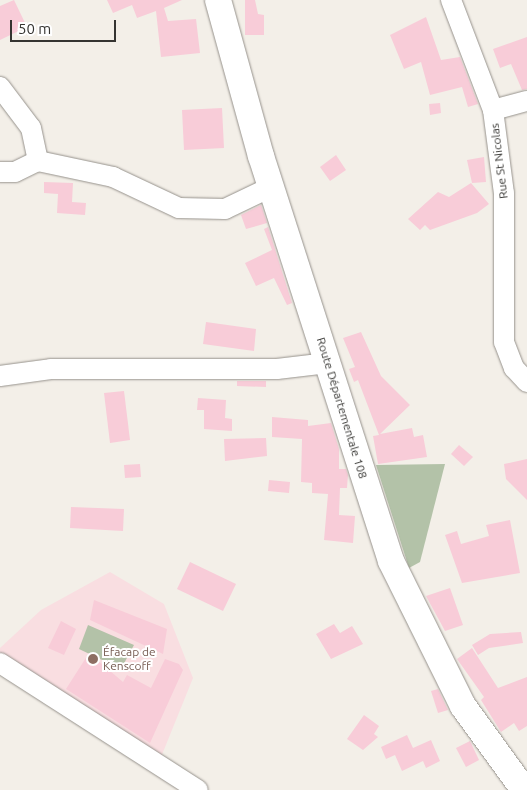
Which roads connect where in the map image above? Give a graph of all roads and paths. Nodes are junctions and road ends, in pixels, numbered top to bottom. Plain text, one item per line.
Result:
1 (218, 0) edge
2 (452, 0) edge
3 (0, 87) edge
4 (527, 101) edge
5 (493, 110) junction
6 (38, 161) junction
7 (0, 172) edge
8 (271, 187) junction
9 (328, 363) junction
10 (0, 376) edge
11 (527, 382) edge
12 (0, 663) edge
13 (525, 787) edge
14 (198, 790) edge

1 - 8 main road, Route Départementale 108
2 - 5 street, Rue St Nicolas
3 - 6 street
4 - 5 street
5 - 11 street, Rue St Nicolas
6 - 7 street
6 - 8 street
8 - 9 main road, Route Départementale 108
9 - 10 street
9 - 13 main road, Route Départementale 108
12 - 14 street

